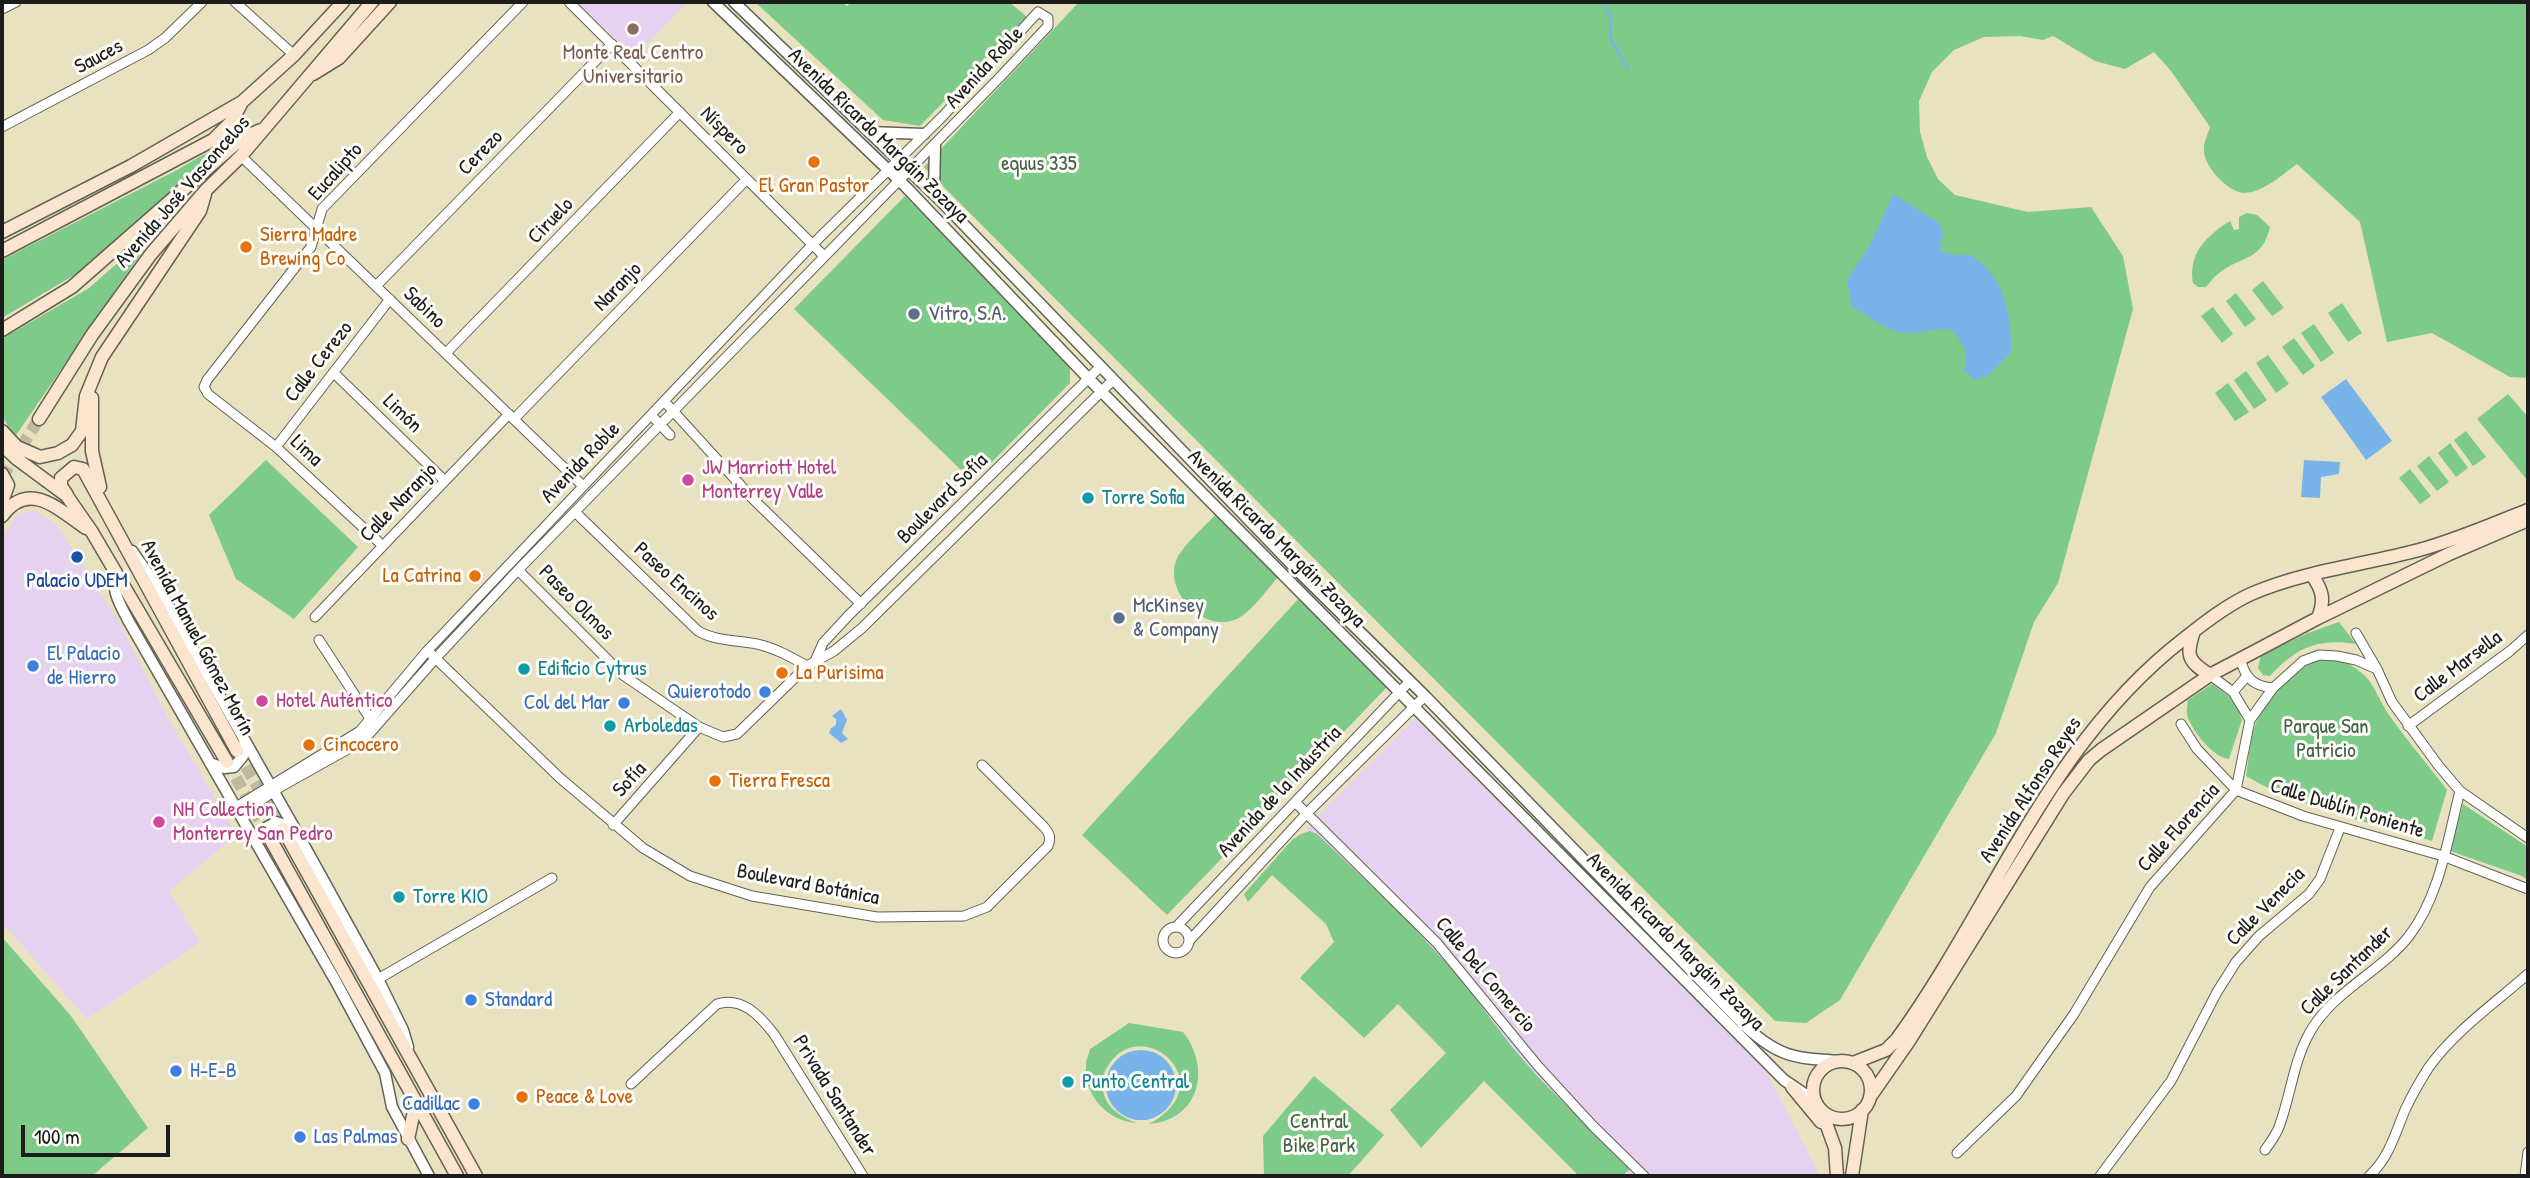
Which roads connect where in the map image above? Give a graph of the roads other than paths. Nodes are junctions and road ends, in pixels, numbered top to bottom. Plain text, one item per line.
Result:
1 (16, 2) edge
2 (202, 2) edge
3 (235, 2) edge
4 (332, 2) edge
5 (343, 2) edge
6 (372, 2) edge
7 (390, 2) edge
8 (523, 2) edge
9 (569, 2) edge
10 (713, 2) edge
11 (734, 2) edge
12 (2, 9) edge
13 (323, 23) junction
14 (612, 44) junction
15 (294, 55) junction
16 (989, 65) junction
17 (1001, 76) junction
18 (307, 77) junction
19 (242, 102) junction
20 (680, 112) junction
21 (2, 127) edge
22 (262, 130) junction
23 (869, 132) junction
24 (923, 134) junction
25 (935, 145) junction
26 (241, 156) junction
27 (899, 159) junction
28 (888, 170) junction
29 (910, 170) junction
30 (747, 179) junction
31 (899, 181) junction
32 (206, 190) junction
33 (934, 194) junction
34 (317, 229) junction
35 (2, 232) edge
36 (813, 244) junction
37 (2, 251) edge
38 (824, 256) junction
39 (376, 286) junction
40 (390, 299) junction
41 (2, 330) edge
42 (446, 354) junction
43 (1100, 367) junction
44 (334, 373) junction
45 (1088, 378) junction
46 (92, 379) junction
47 (1113, 380) junction
48 (204, 387) joint
49 (1101, 391) junction
50 (664, 401) junction
51 (674, 411) junction
52 (651, 415) junction
53 (512, 417) junction
54 (39, 419) tunnel mouth
55 (661, 424) junction
56 (2, 431) edge
57 (670, 435) dead end
58 (2, 445) edge
59 (276, 447) junction
60 (2, 474) edge
61 (445, 481) junction
62 (583, 486) junction
63 (67, 496) junction
64 (2, 502) edge
65 (105, 508) junction
66 (2528, 510) edge
67 (575, 512) junction
68 (2, 516) edge
69 (2528, 520) edge
70 (92, 532) junction
71 (382, 545) junction
72 (518, 570) junction
73 (116, 572) junction
74 (2312, 575) junction
75 (861, 604) junction
76 (315, 617) dead end
77 (2318, 618) junction
78 (2194, 631) junction
79 (2356, 633) dead end
80 (2528, 635) edge
81 (319, 640) dead end
82 (427, 651) junction
83 (2240, 658) junction
84 (435, 659) junction
85 (811, 663) junction
86 (2377, 669) junction
87 (2210, 675) junction
88 (2246, 677) junction
89 (1410, 681) junction
90 (2273, 688) junction
91 (1399, 691) junction
92 (2232, 692) junction
93 (1425, 696) junction
94 (1414, 707) junction
95 (371, 720) junction
96 (2249, 720) junction
97 (2181, 724) dead end
98 (2408, 726) junction
99 (699, 727) junction
100 (711, 733) joint
101 (240, 747) junction
102 (228, 762) tunnel mouth
103 (210, 763) junction
104 (982, 765) dead end
105 (272, 789) junction
106 (2236, 790) junction
107 (2460, 791) junction
108 (1295, 802) junction
109 (238, 810) junction
110 (1307, 813) junction
111 (613, 825) junction
112 (2340, 828) junction
113 (289, 829) junction
114 (267, 833) tunnel mouth
115 (2528, 838) edge
116 (261, 850) junction
117 (2443, 856) junction
118 (552, 878) dead end
119 (2528, 889) edge
120 (1176, 927) junction
121 (1190, 940) junction
122 (2528, 974) edge
123 (378, 979) junction
124 (411, 1061) junction
125 (1840, 1061) junction
126 (1853, 1063) junction
127 (631, 1084) dead end
128 (1792, 1087) junction
129 (1870, 1097) junction
130 (416, 1102) junction
131 (1819, 1106) junction
132 (1862, 1110) junction
133 (1831, 1132) junction
134 (408, 1139) junction
135 (2265, 1150) dead end
136 (2528, 1152) edge
137 (1958, 1153) dead end
138 (429, 1176) edge
139 (457, 1176) edge
140 (476, 1176) edge
141 (863, 1176) edge
142 (1644, 1176) edge
143 (1837, 1176) edge
144 (1852, 1176) edge
145 (2100, 1176) edge
146 (2369, 1176) edge
147 (2525, 1176) edge

1 - 12 street
2 - 21 street, Sauces
3 - 15 street
4 - 13 main road
5 - 13 main road, Avenida José Vasconcelos
6 - 18 main road, Avenida José Vasconcelos
7 - 18 main road
8 - 34 street, Eucalipto
9 - 14 street, Níspero
10 - 28 street, Avenida Ricardo Margáin Zozaya
11 - 23 street, Avenida Ricardo Margáin Zozaya
13 - 15 main road, Avenida José Vasconcelos
14 - 20 street, Níspero
14 - 39 street, Cerezo
15 - 19 main road, Avenida José Vasconcelos
16 - 17 street
16 - 17 street, Avenida Roble
16 - 24 street, Avenida Roble
17 - 25 street, Avenida Roble
18 - 22 main road, Avenida José Vasconcelos
19 - 35 main road
19 - 37 main road
20 - 30 street, Níspero
20 - 42 street, Ciruelo
22 - 26 main road, Avenida José Vasconcelos
22 - 41 main road
23 - 24 street
23 - 27 street, Avenida Ricardo Margáin Zozaya
24 - 27 street, Avenida Roble
25 - 29 street, Avenida Roble
25 - 33 street
26 - 32 main road, Avenida José Vasconcelos
26 - 34 street, Sabino
27 - 28 street, Avenida Roble
27 - 29 street, Avenida Ricardo Margáin Zozaya
28 - 31 street, Avenida Ricardo Margáin Zozaya
28 - 36 street, Avenida Roble
29 - 31 street, Avenida Roble
29 - 33 street, Avenida Ricardo Margáin Zozaya
30 - 36 street, Níspero
30 - 53 street, Naranjo
31 - 38 street, Avenida Roble
31 - 45 street, Avenida Ricardo Margáin Zozaya
32 - 46 main road
32 - 54 main road, Avenida José Vasconcelos
33 - 43 street, Avenida Ricardo Margáin Zozaya
34 - 39 street, Sabino
34 - 48 street, Eucalipto
36 - 38 street, Níspero
36 - 50 street, Avenida Roble
38 - 51 street, Avenida Roble
39 - 40 street, Sabino
40 - 42 street, Sabino
40 - 44 street, Calle Cerezo
42 - 53 street, Sabino
43 - 45 street, Boulevard Sofía
43 - 47 street, Avenida Ricardo Margáin Zozaya
44 - 59 street, Calle Cerezo
44 - 61 street, Limón
45 - 49 street, Avenida Ricardo Margáin Zozaya
45 - 75 street, Boulevard Sofía
46 - 56 main road
46 - 65 main road
47 - 49 street, Boulevard Sofía
47 - 89 street, Avenida Ricardo Margáin Zozaya
48 - 59 street, Lima
49 - 85 street, Boulevard Sofía
49 - 91 street, Avenida Ricardo Margáin Zozaya
50 - 51 street
50 - 52 street, Avenida Roble
51 - 55 street, Avenida Roble
51 - 75 street
52 - 55 street
52 - 62 street, Avenida Roble
53 - 61 street, Calle Naranjo
53 - 62 street, Sabino
55 - 57 street
55 - 67 street, Avenida Roble
58 - 63 main road, Avenida Manuel Gómez Morín
59 - 71 street, Lima
60 - 64 main road
61 - 71 street, Calle Naranjo
62 - 82 street, Avenida Roble
63 - 65 main road
63 - 70 main road, Avenida Manuel Gómez Morín
65 - 101 main road, Avenida Manuel Gómez Morín
66 - 74 main road, Avenida Alfonso Reyes
67 - 72 street, Avenida Roble
67 - 85 street, Paseo Encinos
68 - 70 main road
69 - 77 main road, Avenida Alfonso Reyes
70 - 73 main road, Avenida Manuel Gómez Morín
71 - 76 street, Calle Naranjo
72 - 84 street, Avenida Roble
72 - 99 street, Paseo Olmos
73 - 102 main road, Avenida Manuel Gómez Morín
73 - 103 street, Avenida Manuel Gómez Morín
74 - 77 main road
74 - 78 main road, Avenida Alfonso Reyes
75 - 85 street, Boulevard Sofía
77 - 83 main road, Avenida Alfonso Reyes
78 - 87 main road
78 - 126 main road, Avenida Alfonso Reyes
79 - 86 street
80 - 98 street, Calle Marsella
81 - 95 street
82 - 84 street, Boulevard Botánica
82 - 95 street, Avenida Roble
83 - 87 main road, Avenida Alfonso Reyes
83 - 88 street
84 - 105 street, Avenida Roble
84 - 111 street, Boulevard Botánica
85 - 100 street, Boulevard Sofía
86 - 90 street, Calle Florencia
86 - 98 street
87 - 92 street
87 - 129 main road, Avenida Alfonso Reyes
88 - 90 street
88 - 92 street
89 - 91 street, Avenida de la Industria
89 - 93 street, Avenida Ricardo Margáin Zozaya
90 - 96 street, Calle Florencia
91 - 94 street, Avenida Ricardo Margáin Zozaya
91 - 108 street, Avenida de la Industria
92 - 96 street
93 - 94 street, Avenida de la Industria
93 - 125 street, Avenida Ricardo Margáin Zozaya
94 - 110 street, Avenida de la Industria
94 - 128 street, Avenida Ricardo Margáin Zozaya
95 - 105 street, Avenida Roble
96 - 106 street, Calle Florencia
97 - 106 street, Calle Dublín Poniente
98 - 107 street
99 - 100 street, Paseo Olmos
99 - 111 street, Sofía
101 - 103 street
101 - 105 street, Avenida Manuel Gómez Morín
103 - 109 street, Avenida Manuel Gómez Morín
104 - 111 street, Boulevard Botánica
105 - 109 street, Avenida Roble
105 - 113 street, Avenida Manuel Gómez Morín
106 - 112 street, Calle Dublín Poniente
106 - 137 street, Calle Florencia
107 - 115 street
107 - 117 street, Calle Santander
108 - 110 street, Calle Del Comercio
108 - 120 street, Avenida de la Industria
109 - 116 street, Avenida Manuel Gómez Morín
110 - 121 street, Avenida de la Industria
110 - 142 street, Calle Del Comercio
112 - 117 street, Calle Dublín Poniente
112 - 145 street, Calle Venecia
113 - 116 street
113 - 123 street, Avenida Manuel Gómez Morín
113 - 124 main road, Avenida Manuel Gómez Morín
114 - 130 main road
116 - 134 street, Avenida Manuel Gómez Morín
117 - 119 street, Calle Dublín Poniente
117 - 135 street, Calle Santander
118 - 123 street
120 - 121 street
120 - 121 street
122 - 146 street
123 - 124 street, Avenida Manuel Gómez Morín
124 - 140 main road, Avenida Manuel Gómez Morín
125 - 126 main road
125 - 131 main road
126 - 129 main road
127 - 141 street, Privada Santander
128 - 131 street, Avenida Ricardo Margáin Zozaya
128 - 133 main road
129 - 132 main road
130 - 134 main road
130 - 139 main road
131 - 132 main road
131 - 133 main road
132 - 144 main road
133 - 143 main road
134 - 138 street, Avenida Manuel Gómez Morín
136 - 147 street

